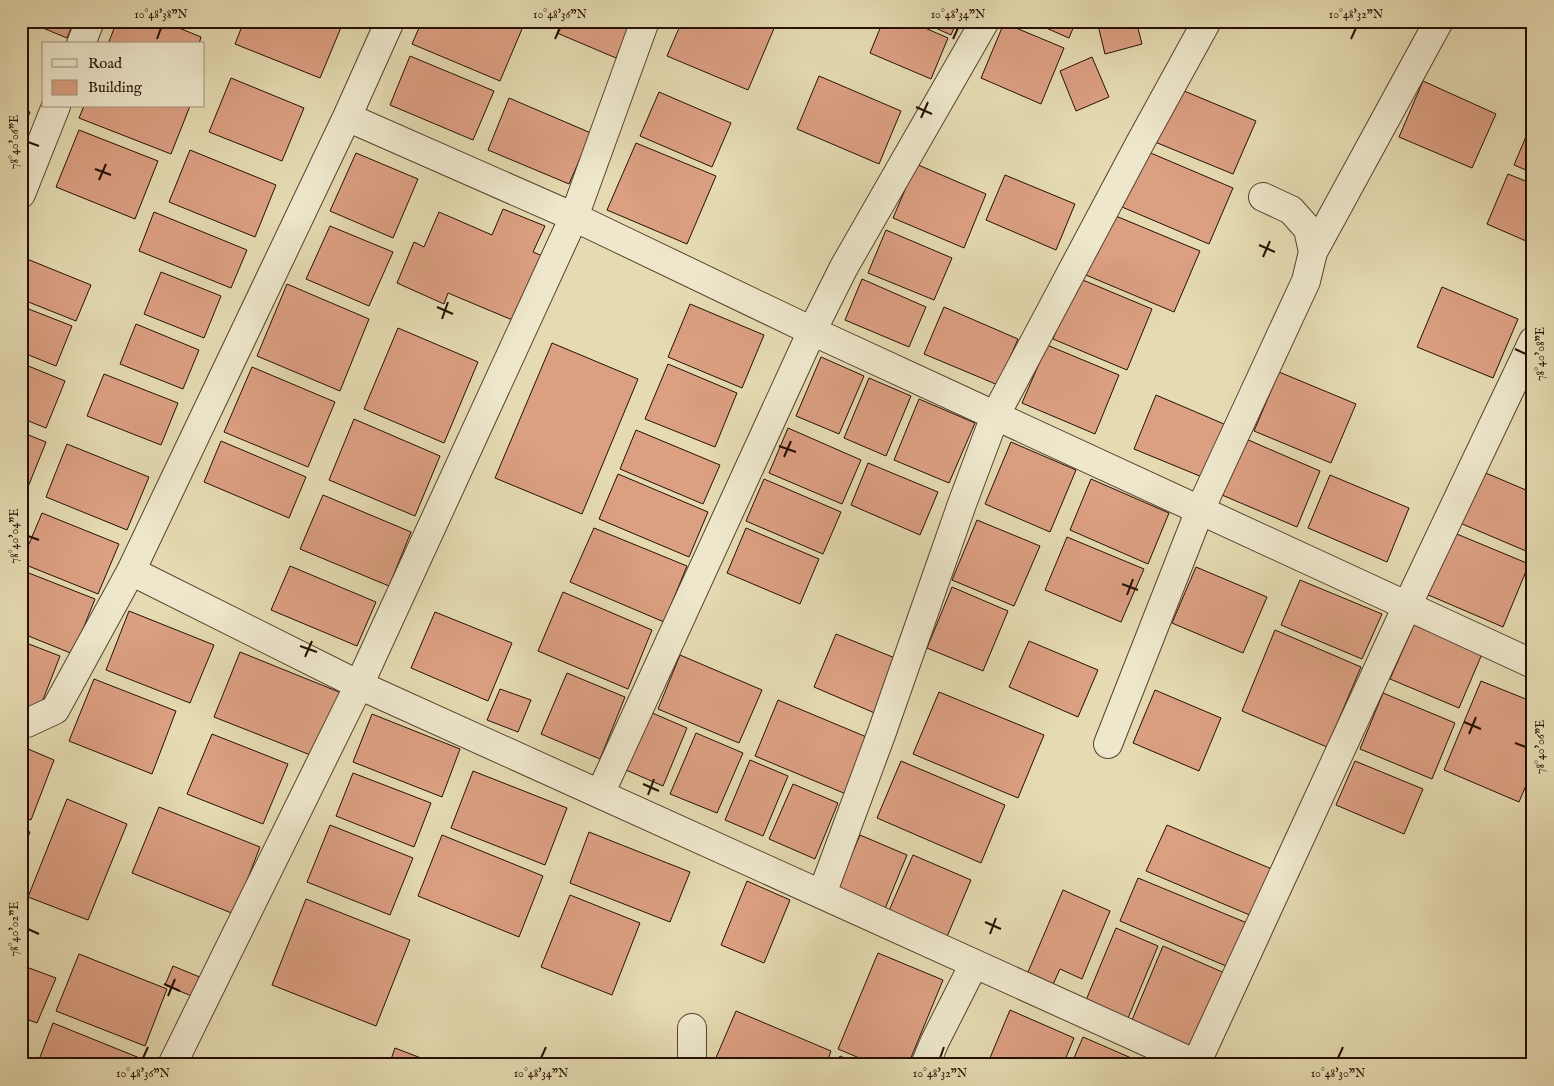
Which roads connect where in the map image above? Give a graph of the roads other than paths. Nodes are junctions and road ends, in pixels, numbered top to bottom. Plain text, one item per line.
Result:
1 (90, 21) edge
2 (390, 21) edge
3 (645, 21) edge
4 (985, 21) edge
5 (1207, 21) edge
6 (1439, 21) edge
7 (82, 42) edge
8 (55, 108) edge
9 (347, 117) junction
10 (21, 194) edge
11 (1263, 197) dead end
12 (574, 217) junction
13 (1313, 252) junction
14 (812, 331) junction
15 (1533, 341) edge
16 (995, 416) junction
17 (1200, 510) junction
18 (131, 571) junction
19 (1407, 606) junction
20 (1533, 664) edge
21 (359, 685) junction
22 (21, 721) edge
23 (1108, 744) dead end
24 (600, 794) junction
25 (822, 894) junction
26 (974, 964) junction
27 (692, 1028) dead end
28 (1196, 1064) edge
29 (172, 1065) edge
30 (692, 1065) edge
31 (926, 1065) edge

1 - 7 street
2 - 9 street
3 - 12 street
4 - 14 street
5 - 16 street
6 - 13 street
8 - 10 street
9 - 12 street
9 - 18 street
11 - 13 street
12 - 14 street
12 - 21 street
13 - 17 street
14 - 16 street
14 - 24 street
15 - 19 street
16 - 17 street
16 - 25 street
17 - 19 street
17 - 23 street
18 - 21 street
18 - 22 street
19 - 20 street
19 - 28 street
21 - 24 street
21 - 29 street
24 - 25 street
25 - 26 street
26 - 28 street
26 - 31 street
27 - 30 street

